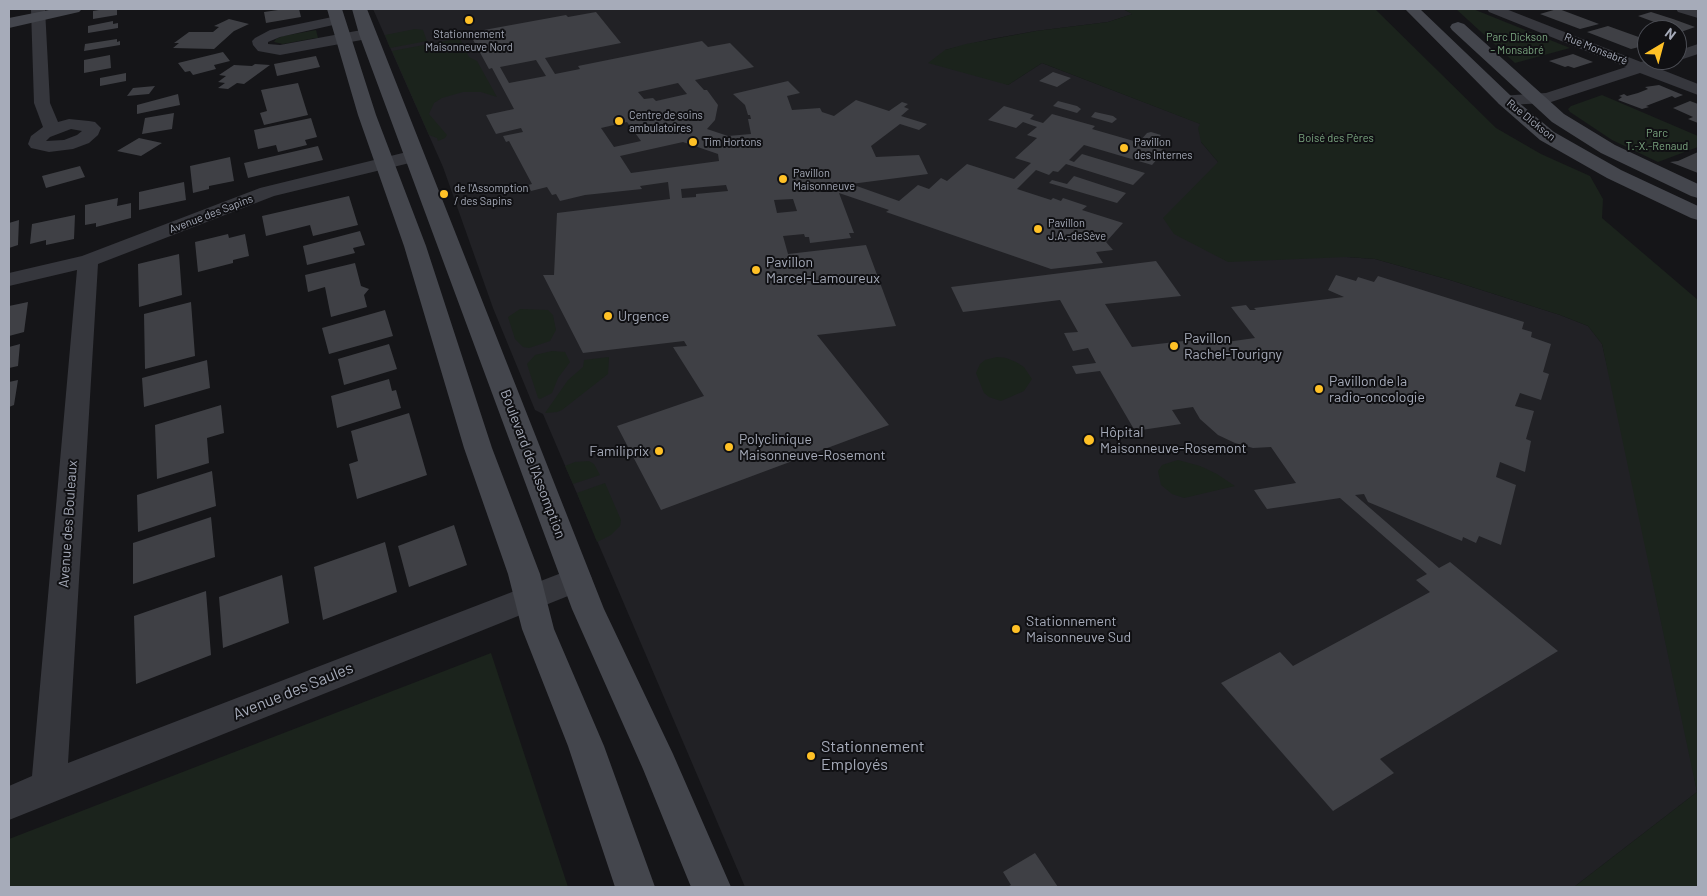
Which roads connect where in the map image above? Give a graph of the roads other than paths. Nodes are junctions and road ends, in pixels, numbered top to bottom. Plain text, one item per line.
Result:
1 (74, 9) edge
2 (359, 9) edge
3 (1412, 9) edge
4 (1494, 9) edge
5 (1683, 9) edge
6 (38, 11) edge
7 (336, 14) edge
8 (1698, 14) edge
9 (9, 15) edge
10 (1445, 15) dead end
11 (9, 23) edge
12 (367, 34) junction
13 (344, 39) junction
14 (1637, 66) edge
15 (1637, 69) edge
16 (1646, 70) edge
17 (1698, 90) edge
18 (1505, 100) junction
19 (1537, 100) junction
20 (52, 129) dead end
21 (415, 156) junction
22 (386, 163) junction
23 (1698, 192) edge
24 (1698, 214) edge
25 (88, 261) junction
26 (9, 279) edge
27 (577, 579) junction
28 (530, 598) junction
29 (49, 787) junction
30 (9, 803) edge
31 (635, 887) edge
32 (711, 887) edge

1 - 6 street
2 - 12 street, Boulevard de l'Assomption
3 - 18 street, Rue Dickson
4 - 14 street, Rue Monsabré
5 - 8 street
6 - 9 street
6 - 11 street
6 - 20 street
7 - 13 street
7 - 13 street
10 - 19 street, Rue Dickson
12 - 13 street
12 - 21 street, Boulevard de l'Assomption
13 - 22 street
15 - 19 street
16 - 17 street, Rue Monsabré
18 - 19 street
18 - 24 street, Rue Dickson
19 - 23 street, Rue Dickson
21 - 22 street, Avenue des Sapins
21 - 27 street, Boulevard de l'Assomption
22 - 25 street, Avenue des Sapins
22 - 28 street
25 - 26 street, Avenue des Sapins
25 - 29 street, Avenue des Bouleaux
27 - 28 street, Avenue des Saules
27 - 32 street, Boulevard de l'Assomption
28 - 29 street, Avenue des Saules
28 - 31 street
29 - 30 street, Avenue des Saules

